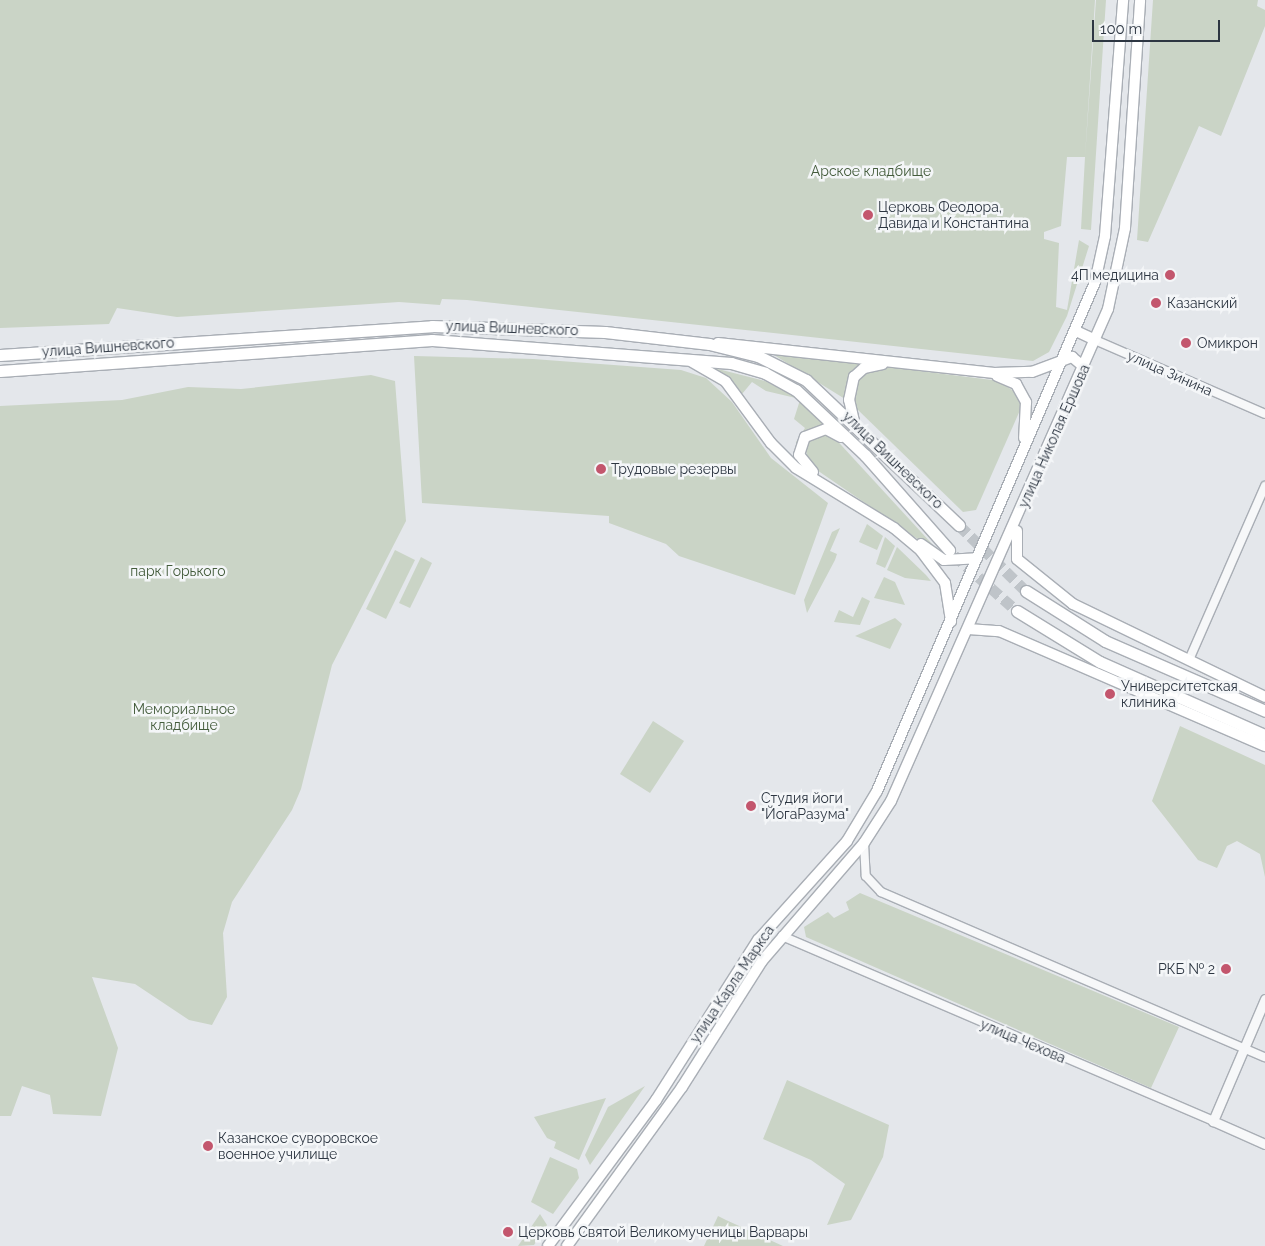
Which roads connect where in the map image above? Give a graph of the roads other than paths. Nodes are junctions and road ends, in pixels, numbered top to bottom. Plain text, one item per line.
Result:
1 (1123, 0) edge
2 (1140, 0) edge
3 (1076, 331) junction
4 (677, 339) junction
5 (1095, 340) junction
6 (0, 355) edge
7 (680, 356) junction
8 (1063, 359) junction
9 (1084, 366) junction
10 (0, 371) edge
11 (1265, 414) edge
12 (854, 421) junction
13 (864, 455) junction
14 (1021, 456) junction
15 (1265, 486) edge
16 (1022, 510) junction
17 (959, 525) tunnel mouth
18 (949, 550) tunnel mouth
19 (977, 558) junction
20 (1026, 591) tunnel mouth
21 (1017, 612) tunnel mouth
22 (951, 623) junction
23 (968, 629) junction
24 (1189, 660) junction
25 (934, 665) joint
26 (1265, 697) edge
27 (1265, 711) edge
28 (1265, 735) edge
29 (1265, 746) edge
30 (864, 843) junction
31 (782, 936) junction
32 (1265, 999) edge
33 (1244, 1048) junction
34 (1265, 1057) edge
35 (1213, 1121) junction
36 (1265, 1144) edge
37 (562, 1227) junction
38 (572, 1243) edge
39 (548, 1246) edge

1 - 3 main road, улица Николая Ершова
2 - 5 main road, улица Николая Ершова
3 - 5 main road, улица Зинина
3 - 8 main road, улица Николая Ершова
4 - 6 main road, улица Вишневского
4 - 8 main road
4 - 12 main road, улица Вишневского
5 - 9 main road, улица Николая Ершова
5 - 11 street, улица Зинина
7 - 10 main road, улица Вишневского
7 - 13 main road, улица Вишневского
7 - 22 main road
8 - 9 main road
8 - 14 main road, улица Николая Ершова
9 - 16 main road, улица Николая Ершова
12 - 14 main road
12 - 17 main road, улица Вишневского
13 - 18 main road, улица Вишневского
13 - 19 main road
14 - 19 main road, улица Николая Ершова
15 - 24 street
16 - 23 main road, улица Николая Ершова
16 - 24 main road
19 - 22 main road, улица Николая Ершова
20 - 27 main road
21 - 28 main road
22 - 25 main road, улица Николая Ершова
23 - 29 main road
23 - 30 main road, улица Николая Ершова
24 - 26 main road
25 - 37 main road, улица Карла Маркса
30 - 31 main road, улица Карла Маркса
30 - 33 street
31 - 35 street, улица Чехова
31 - 38 main road, улица Карла Маркса
32 - 33 street
33 - 34 street
33 - 35 street
35 - 36 street, улица Чехова
37 - 38 main road
37 - 39 main road, улица Карла Маркса

